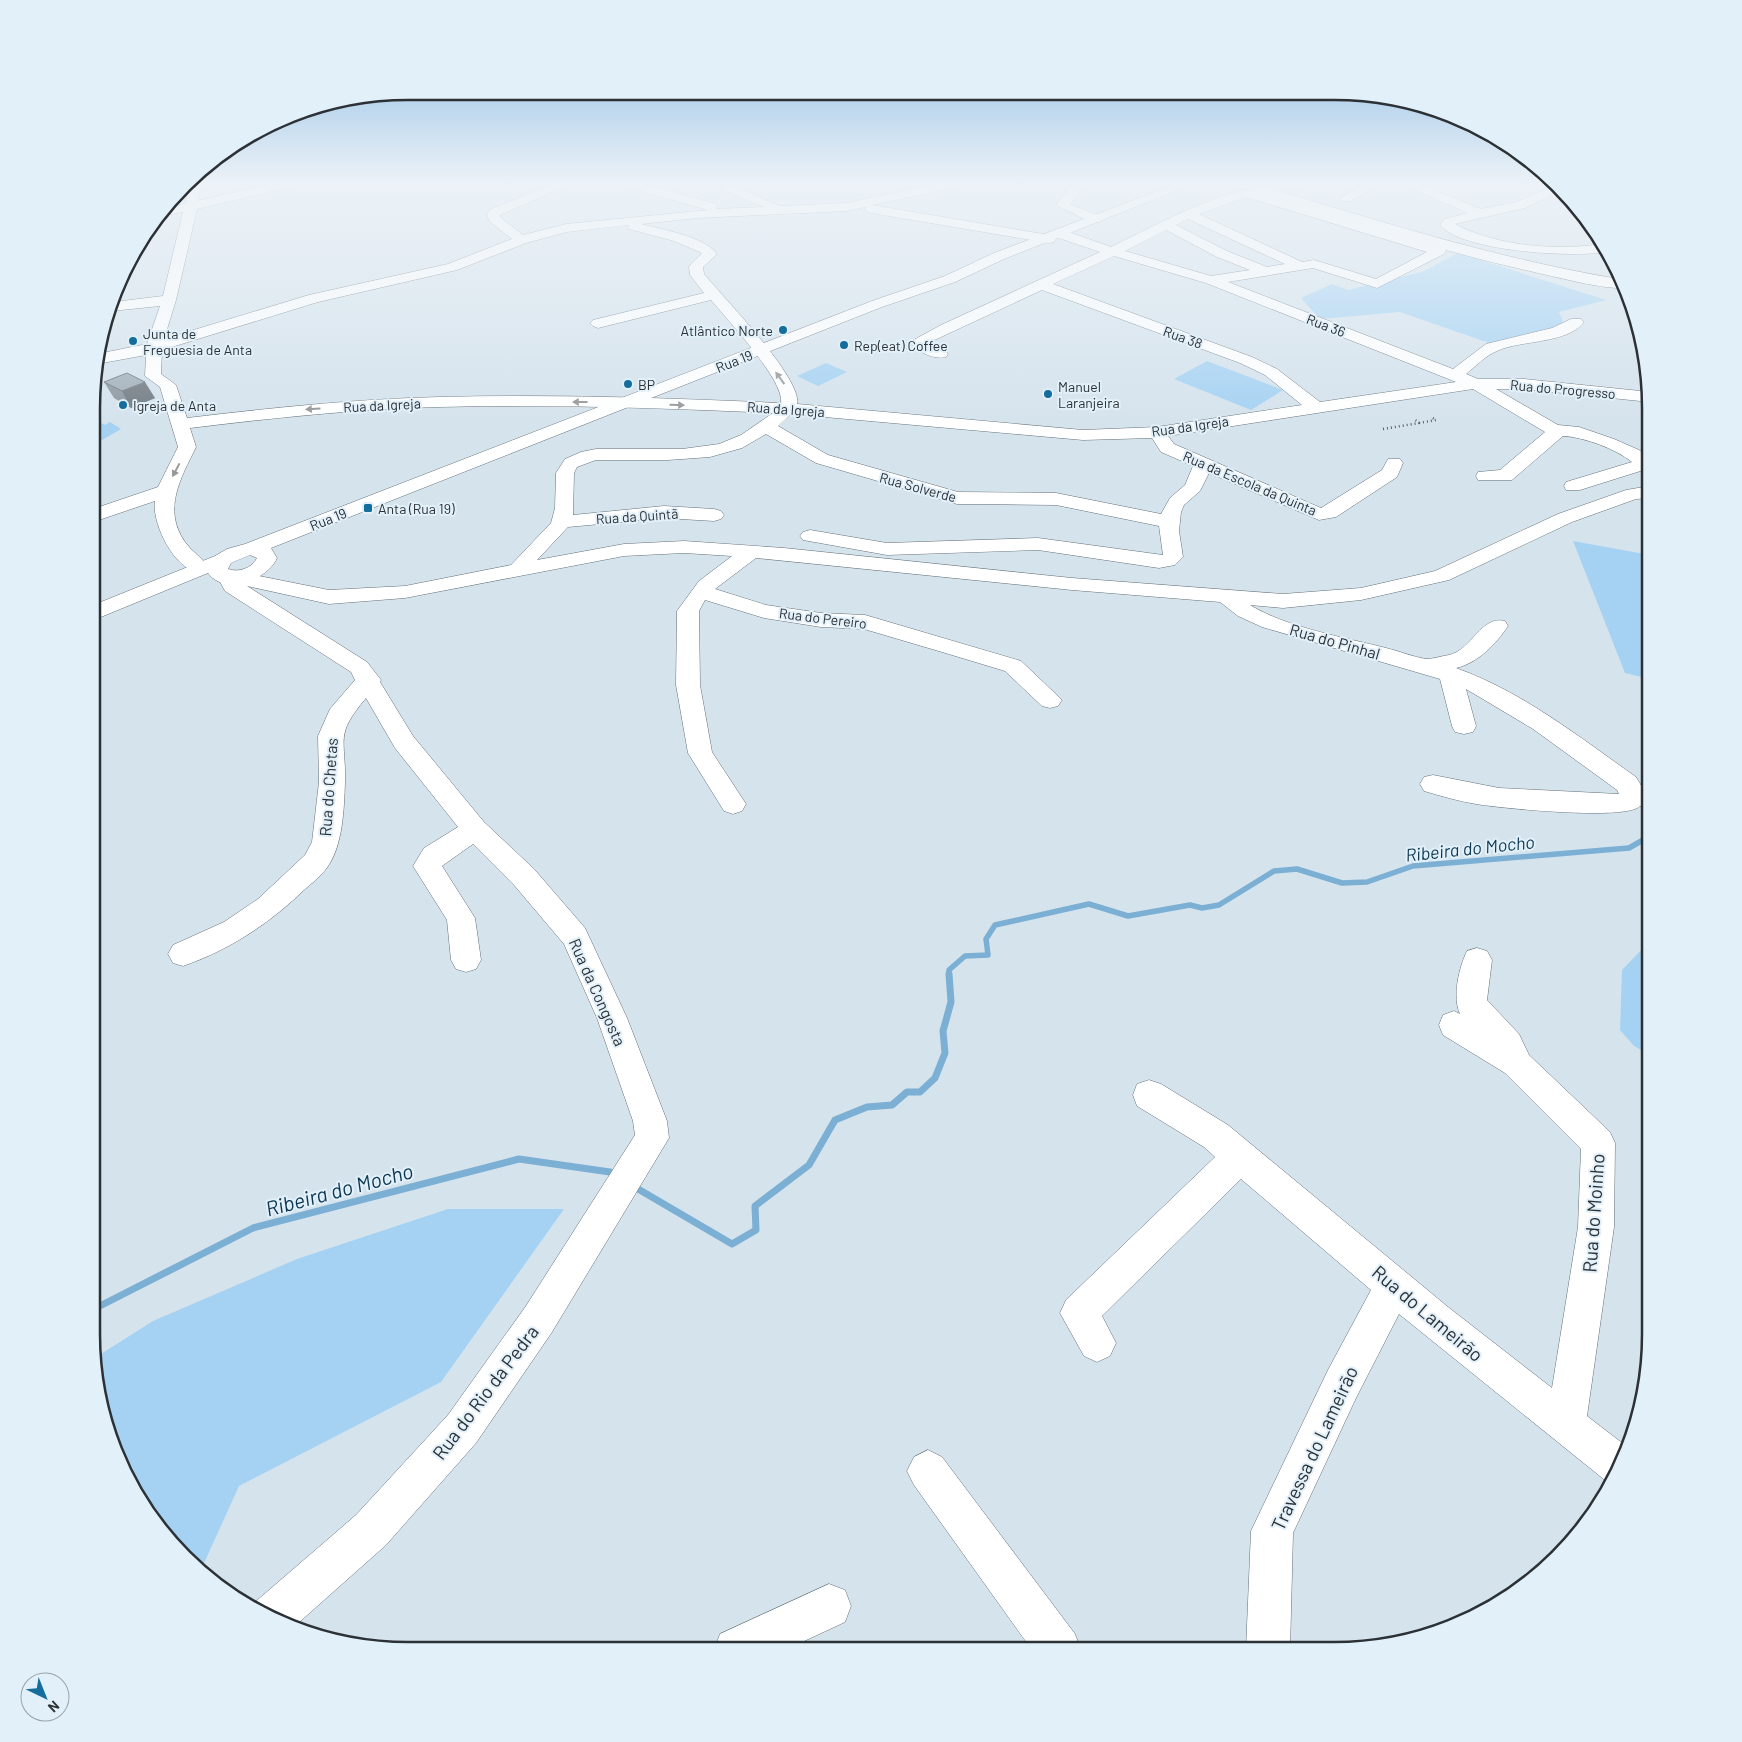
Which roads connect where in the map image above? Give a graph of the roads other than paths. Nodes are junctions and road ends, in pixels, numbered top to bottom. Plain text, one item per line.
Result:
1 (178, 262) edge
2 (464, 262) edge
3 (700, 262) edge
4 (987, 262) edge
5 (1089, 262) edge
6 (1152, 262) edge
7 (1243, 262) edge
8 (1292, 262) edge
9 (1418, 262) edge
10 (1512, 262) edge
11 (1514, 262) edge
12 (1520, 264) junction
13 (1300, 266) junction
14 (1265, 271) junction
15 (1211, 280) junction
16 (1615, 283) edge
17 (1040, 284) junction
18 (713, 295) junction
19 (169, 300) junction
20 (117, 306) edge
21 (1576, 322) dead end
22 (598, 323) dead end
23 (154, 347) junction
24 (1510, 347) dead end
25 (761, 350) junction
26 (940, 354) dead end
27 (105, 357) edge
28 (1456, 376) junction
29 (1483, 384) junction
30 (1641, 397) edge
31 (629, 402) junction
32 (765, 407) junction
33 (787, 408) junction
34 (1316, 408) junction
35 (181, 424) junction
36 (766, 426) junction
37 (1554, 430) junction
38 (1156, 432) junction
39 (1642, 462) edge
40 (1394, 463) dead end
41 (1203, 465) junction
42 (1642, 465) edge
43 (1485, 476) dead end
44 (1572, 486) dead end
45 (166, 491) junction
46 (1642, 493) edge
47 (100, 514) edge
48 (714, 515) dead end
49 (560, 522) junction
50 (1169, 522) junction
51 (810, 536) dead end
52 (750, 552) junction
53 (261, 563) junction
54 (199, 568) junction
55 (519, 570) junction
56 (226, 572) junction
57 (174, 581) junction
58 (702, 592) junction
59 (329, 597) junction
60 (1226, 598) junction
61 (100, 610) edge
62 (295, 625) junction
63 (1497, 626) dead end
64 (1426, 667) junction
65 (1450, 674) junction
66 (369, 680) junction
67 (1050, 700) dead end
68 (1464, 726) dead end
69 (1433, 784) dead end
70 (1641, 797) edge
71 (733, 804) dead end
72 (475, 829) junction
73 (183, 954) dead end
74 (466, 960) dead end
75 (1477, 960) dead end
76 (1454, 1025) dead end
77 (1517, 1065) junction
78 (1150, 1095) dead end
79 (1240, 1156) junction
80 (625, 1181) joint
81 (1394, 1286) junction
82 (1098, 1343) dead end
83 (1566, 1425) junction
84 (1614, 1462) edge
85 (928, 1471) dead end
86 (829, 1606) dead end
87 (277, 1612) edge
88 (753, 1642) edge
89 (1053, 1642) edge
90 (1268, 1642) edge

1 - 19 street
2 - 23 street
3 - 18 street
4 - 25 street, Rua 19
5 - 17 street
6 - 15 street, Rua 36
7 - 14 street
8 - 13 street
9 - 13 street
10 - 12 street
11 - 12 street
12 - 16 street
13 - 14 street
14 - 15 street
15 - 28 street, Rua 36
17 - 26 street
17 - 34 street, Rua 38
18 - 22 street
18 - 25 street
19 - 20 street
19 - 23 street
21 - 28 street
23 - 27 street
23 - 35 street
24 - 29 street
25 - 31 street, Rua 19
33 -> 25 street
28 - 29 street, Rua 36
29 - 30 street, Rua do Progresso
29 - 34 street, Rua da Igreja
29 - 37 street
31 -> 32 street, Rua da Igreja
31 -> 35 street, Rua da Igreja
31 - 53 street, Rua 19
32 - 33 street, Rua da Igreja
32 - 36 street
33 - 36 street
33 - 38 street, Rua da Igreja
34 - 38 street, Rua da Igreja
35 -> 45 street
36 - 49 street
36 - 50 street, Rua Solverde
37 - 39 street
37 - 43 street
38 - 41 street, Rua da Escola da Quinta
40 - 41 street, Rua da Escola da Quinta
41 - 50 street
42 - 44 street
45 - 47 street
45 - 54 street
46 - 60 street
48 - 49 street, Rua da Quintã
49 - 55 street
50 - 51 street
52 - 55 street
52 - 58 street
52 - 60 street
53 - 56 street
53 - 56 street, Rua 19
53 - 59 street
54 - 56 street
54 - 57 street
55 - 59 street
56 - 57 street
56 - 62 street, Rua da Congosta
57 - 61 street
58 - 67 street, Rua do Pereiro
58 - 71 street
59 - 62 street
60 - 64 street, Rua do Pinhal
62 - 66 street, Rua da Congosta
63 - 64 street
64 - 65 street, Rua do Pinhal
65 - 68 street
65 - 70 street, Rua do Pinhal
66 - 72 street, Rua da Congosta
66 - 73 street, Rua do Chetas
69 - 70 street, Rua do Pinhal
72 - 74 street
72 - 80 street, Rua da Congosta
75 - 77 street, Rua do Moinho
76 - 77 street
77 - 83 street, Rua do Moinho
78 - 79 street, Rua do Lameirão
79 - 81 street, Rua do Lameirão
79 - 82 street
80 - 87 street, Rua do Rio da Pedra
81 - 83 street, Rua do Lameirão
81 - 90 street, Travessa do Lameirão
83 - 84 street, Rua do Lameirão
85 - 89 street
86 - 88 street

